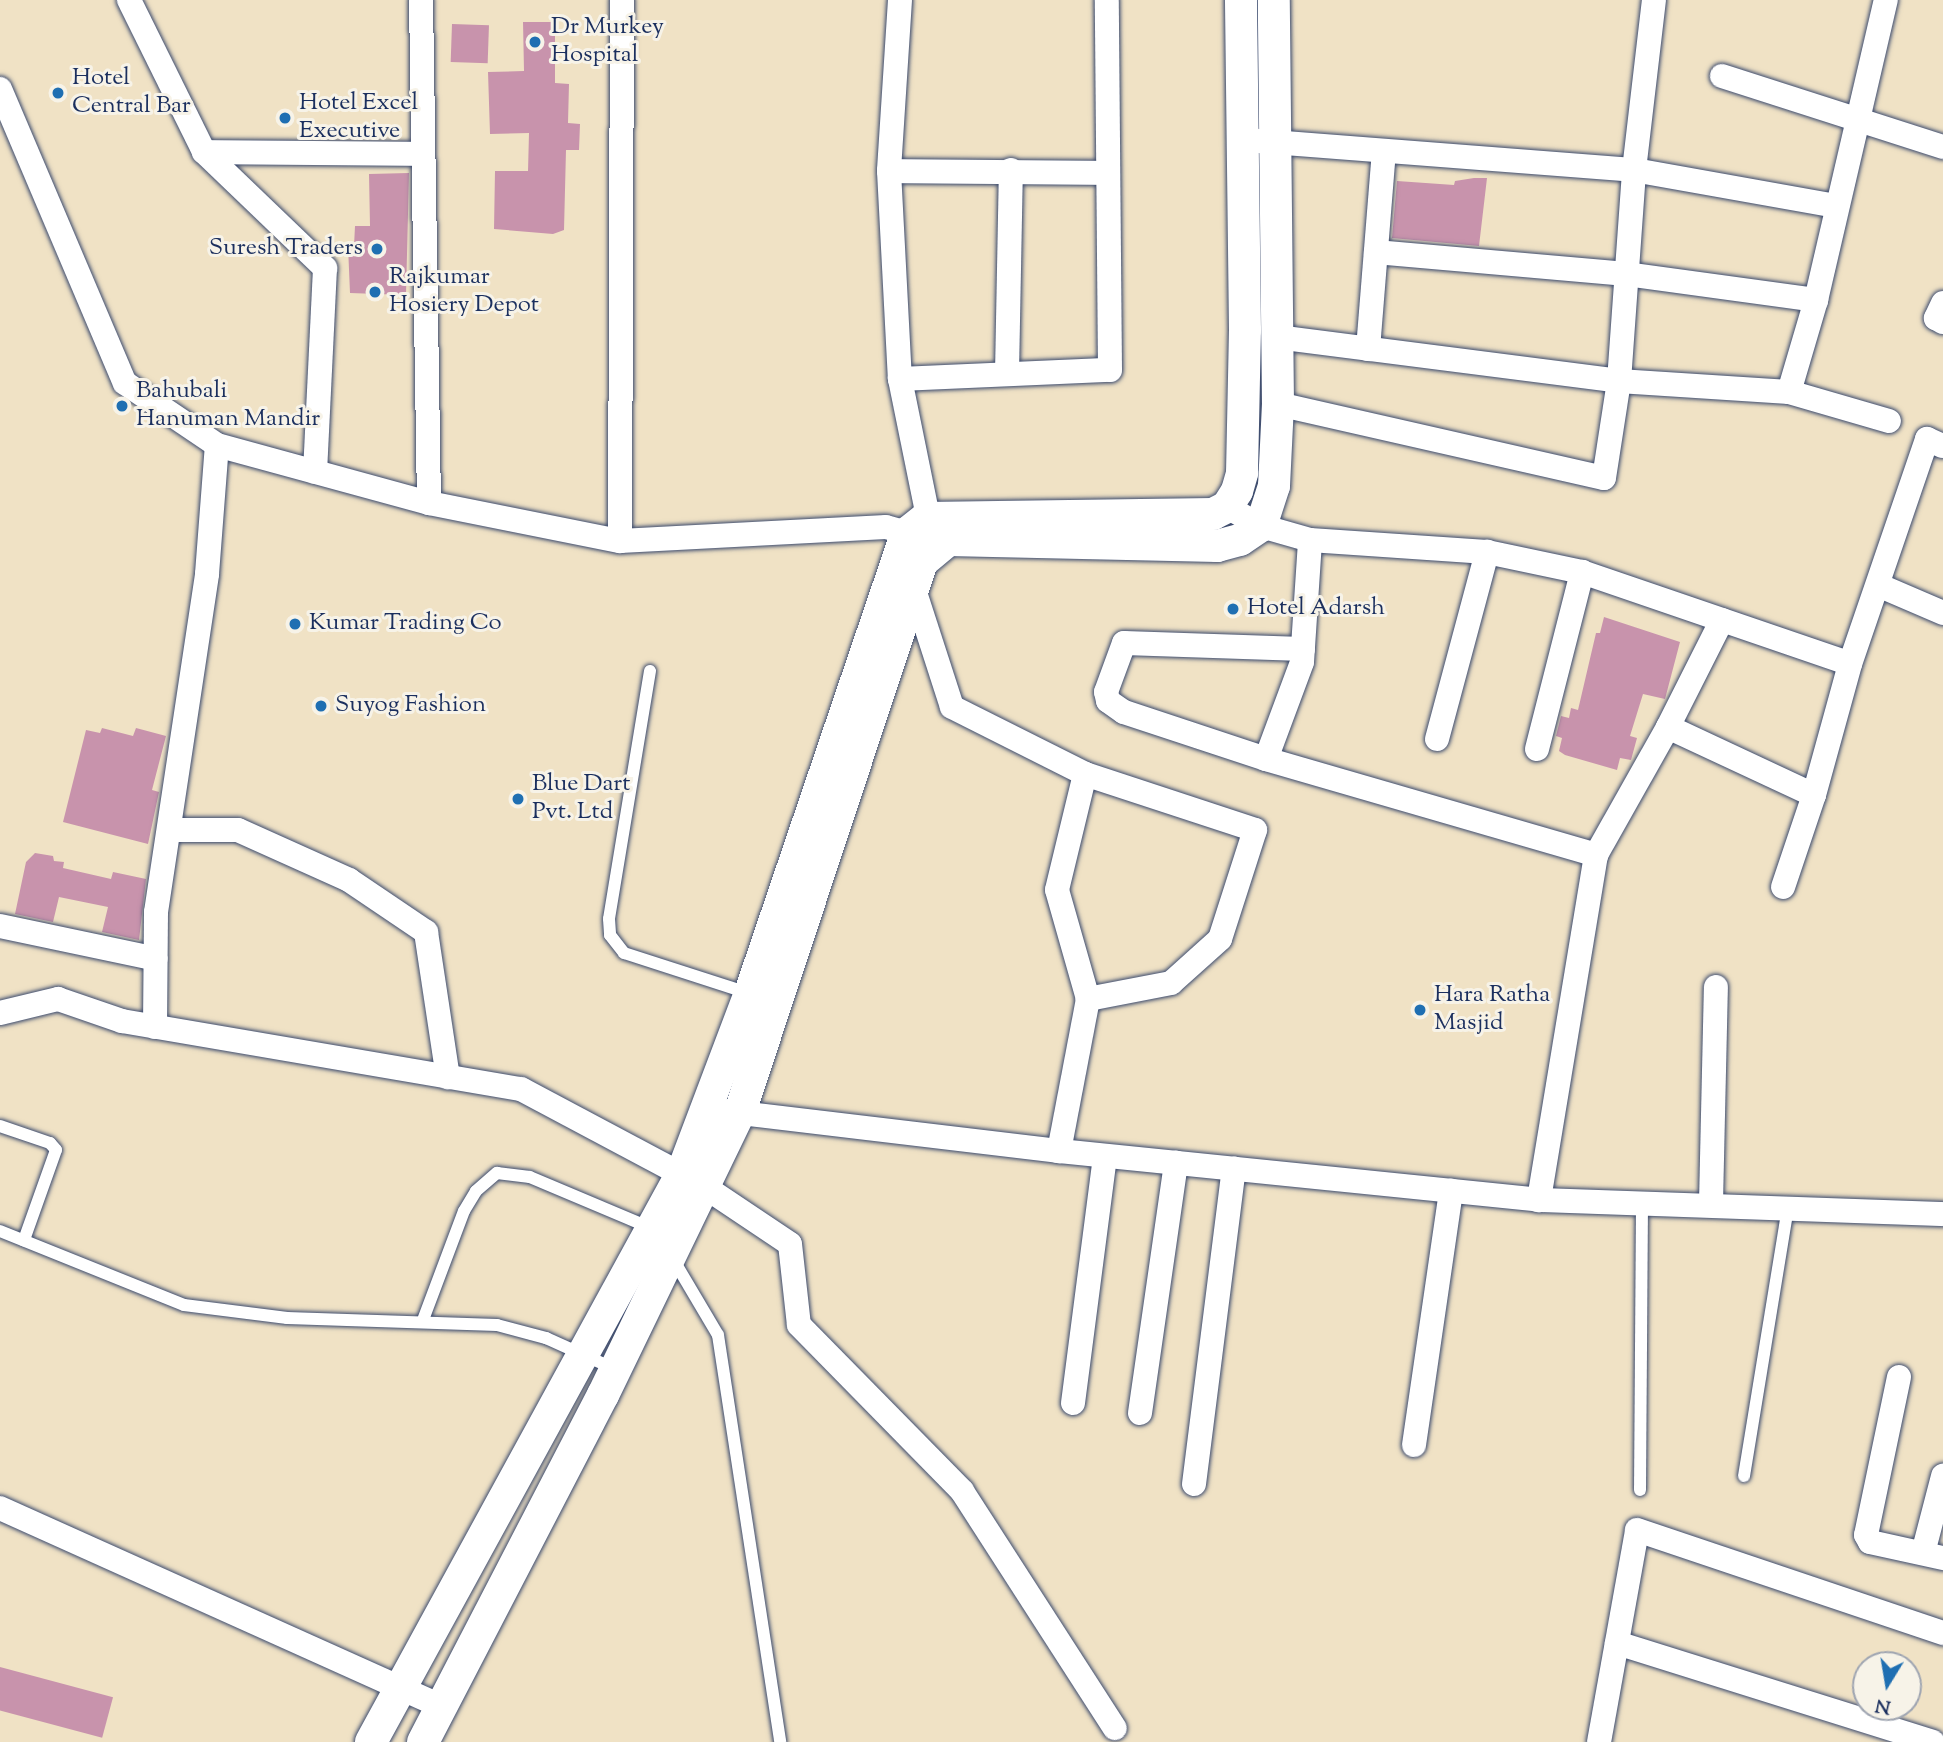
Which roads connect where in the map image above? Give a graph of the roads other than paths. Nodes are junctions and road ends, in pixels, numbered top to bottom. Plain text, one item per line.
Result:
1 (129, 0) edge
2 (421, 0) edge
3 (622, 0) edge
4 (900, 0) edge
5 (1107, 0) edge
6 (1241, 0) edge
7 (1274, 0) edge
8 (1654, 0) edge
9 (1886, 0) edge
10 (1722, 76) dead end
11 (0, 89) edge
12 (1857, 116) junction
13 (1240, 140) junction
14 (1273, 143) junction
15 (1943, 147) edge
16 (204, 152) junction
17 (1384, 152) junction
18 (423, 154) junction
19 (1011, 170) junction
20 (1634, 170) junction
21 (888, 171) junction
22 (1105, 173) junction
23 (1837, 206) junction
24 (1376, 252) junction
25 (1626, 274) junction
26 (1816, 300) junction
27 (1943, 303) edge
28 (1943, 322) edge
29 (1277, 337) junction
30 (1368, 349) junction
31 (1007, 373) junction
32 (900, 379) junction
33 (1619, 381) junction
34 (1789, 392) junction
35 (1278, 404) junction
36 (1889, 421) dead end
37 (217, 445) junction
38 (1943, 446) edge
39 (315, 472) junction
40 (429, 503) junction
41 (1227, 507) junction
42 (1261, 526) junction
43 (1310, 540) junction
44 (621, 541) junction
45 (917, 551) junction
46 (1487, 552) junction
47 (1582, 572) junction
48 (1878, 585) junction
49 (1943, 613) edge
50 (1722, 620) junction
51 (1303, 649) junction
52 (1850, 664) junction
53 (650, 671) dead end
54 (1668, 727) junction
55 (1437, 739) dead end
56 (1537, 749) dead end
57 (1266, 759) junction
58 (1084, 774) junction
59 (1814, 795) junction
60 (169, 830) junction
61 (1596, 855) junction
62 (1783, 887) dead end
63 (0, 926) edge
64 (156, 959) junction
65 (1716, 987) dead end
66 (764, 998) junction
67 (1088, 999) junction
68 (0, 1013) edge
69 (155, 1027) junction
70 (448, 1077) junction
71 (725, 1111) junction
72 (0, 1126) edge
73 (1059, 1151) junction
74 (1105, 1156) junction
75 (1176, 1163) junction
76 (1234, 1169) junction
77 (694, 1180) junction
78 (1451, 1191) junction
79 (1539, 1200) junction
80 (1642, 1202) junction
81 (1711, 1203) junction
82 (1789, 1206) junction
83 (1943, 1214) edge
84 (654, 1229) junction
85 (0, 1231) edge
86 (24, 1240) junction
87 (671, 1256) junction
88 (423, 1320) junction
89 (582, 1353) junction
90 (615, 1369) junction
91 (1899, 1377) dead end
92 (1073, 1403) dead end
93 (1140, 1413) dead end
94 (1414, 1446) dead end
95 (1744, 1476) dead end
96 (1943, 1476) edge
97 (1194, 1484) dead end
98 (1640, 1490) dead end
99 (0, 1508) edge
100 (1933, 1556) edge
101 (1943, 1633) edge
102 (1617, 1643) junction
103 (400, 1687) junction
104 (442, 1707) junction
105 (1115, 1728) dead end
106 (371, 1742) edge
107 (424, 1742) edge
108 (780, 1742) edge
109 (1599, 1742) edge
110 (1933, 1742) edge

1 - 16 street
2 - 18 street
3 - 44 street
4 - 21 street
5 - 22 street
6 - 13 street
7 - 14 street
8 - 20 street
9 - 12 street
10 - 12 street
11 - 37 street
12 - 15 street
12 - 23 street
13 - 14 street
13 - 41 street
14 - 17 street
14 - 29 street
16 - 18 street
16 - 39 street
17 - 20 street
17 - 24 street
18 - 40 street
19 - 21 street
19 - 22 street
19 - 31 street
20 - 23 street
20 - 25 street
21 - 32 street
22 - 31 street
23 - 26 street
24 - 25 street
24 - 30 street
25 - 26 street
25 - 33 street
26 - 34 street
27 - 28 street
29 - 30 street
29 - 35 street
30 - 33 street
31 - 32 street
32 - 45 street
33 - 34 street
33 - 35 street
34 - 36 street
35 - 42 street
37 - 39 street
37 - 60 street
38 - 48 street
39 - 40 street
40 - 44 street
41 - 42 street
41 - 45 street
42 - 43 street
42 - 45 street
43 - 46 street
43 - 51 street
44 - 45 street
45 - 58 street
45 - 66 street
46 - 47 street
46 - 55 street
47 - 50 street
47 - 56 street
48 - 49 street
48 - 52 street
50 - 52 street
50 - 54 street
51 - 57 street
51 - 57 street
52 - 59 street
53 - 66 lane
54 - 59 street
54 - 61 street
57 - 61 street
58 - 67 street
58 - 67 street
59 - 62 street
60 - 64 street
60 - 70 street
61 - 79 street
63 - 64 street
64 - 69 street
65 - 81 street
66 - 71 street
67 - 73 street
68 - 69 street
69 - 70 street
70 - 77 street
71 - 73 street
71 - 77 street
72 - 86 lane
73 - 74 street
74 - 75 street
74 - 92 street
75 - 76 street
75 - 93 street
76 - 78 street
76 - 97 street
77 - 84 street
77 - 87 street
77 - 105 street
78 - 79 street
78 - 94 street
79 - 80 street
80 - 81 street
80 - 98 lane
81 - 82 street
82 - 83 street
82 - 95 lane
84 - 87 lane
84 - 88 lane
84 - 89 street
85 - 86 lane
86 - 88 lane
87 - 90 street
87 - 108 lane
88 - 89 lane
89 - 90 lane
89 - 103 street
90 - 104 street
91 - 100 street
96 - 100 street
99 - 103 street
101 - 102 street
102 - 109 street
102 - 110 street
103 - 104 street
103 - 106 street
104 - 107 street

